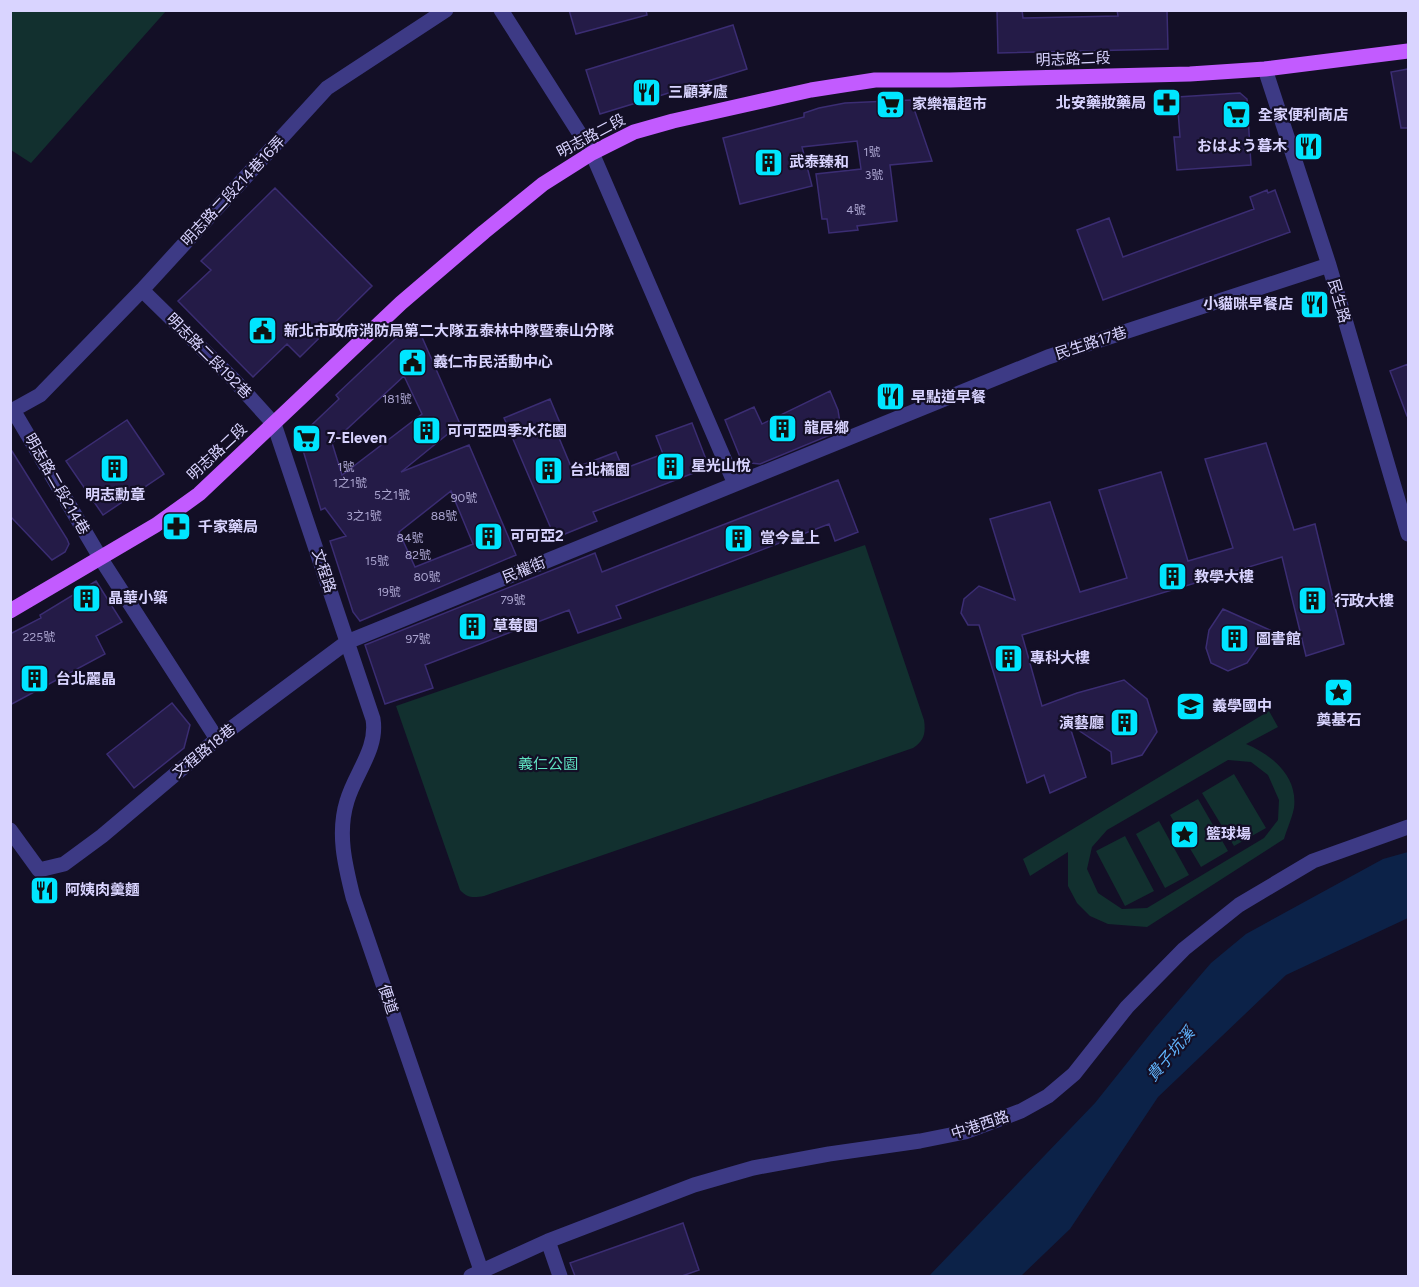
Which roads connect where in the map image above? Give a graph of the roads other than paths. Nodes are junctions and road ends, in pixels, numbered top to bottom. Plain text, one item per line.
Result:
1 (446, 10) edge
2 (501, 10) edge
3 (1408, 51) edge
4 (1265, 69) junction
5 (592, 153) junction
6 (1329, 265) junction
7 (142, 290) junction
8 (40, 395) joint
9 (12, 411) edge
10 (274, 424) junction
11 (858, 434) joint
12 (735, 484) junction
13 (1408, 534) edge
14 (101, 559) junction
15 (10, 611) edge
16 (347, 642) junction
17 (373, 719) joint
18 (217, 739) junction
19 (1408, 826) edge
20 (10, 830) edge
21 (548, 1241) junction
22 (479, 1275) edge
23 (560, 1276) edge

1 - 7 street, 明志路二段214巷16弄
2 - 5 street
3 - 4 main road, 明志路二段
4 - 5 main road, 明志路二段
4 - 6 street, 民生路
5 - 10 main road, 明志路二段
5 - 12 street
6 - 11 street, 民生路17巷
6 - 13 street, 民生路
7 - 8 street, 明志路二段214巷16弄
7 - 10 street, 明志路二段192巷
8 - 9 street, 明志路二段214巷
9 - 14 street, 明志路二段214巷
10 - 14 main road, 明志路二段
10 - 16 street, 文程路
11 - 12 street, 民權街
12 - 16 street, 民權街
14 - 15 main road, 明志路二段
14 - 18 street, 明志路二段214巷
16 - 17 street, 文程路
16 - 18 street, 文程路18巷
17 - 22 street, 便道
18 - 20 street, 文程路18巷
19 - 21 street, 中港西路
21 - 22 street, 中港西路
21 - 23 street

